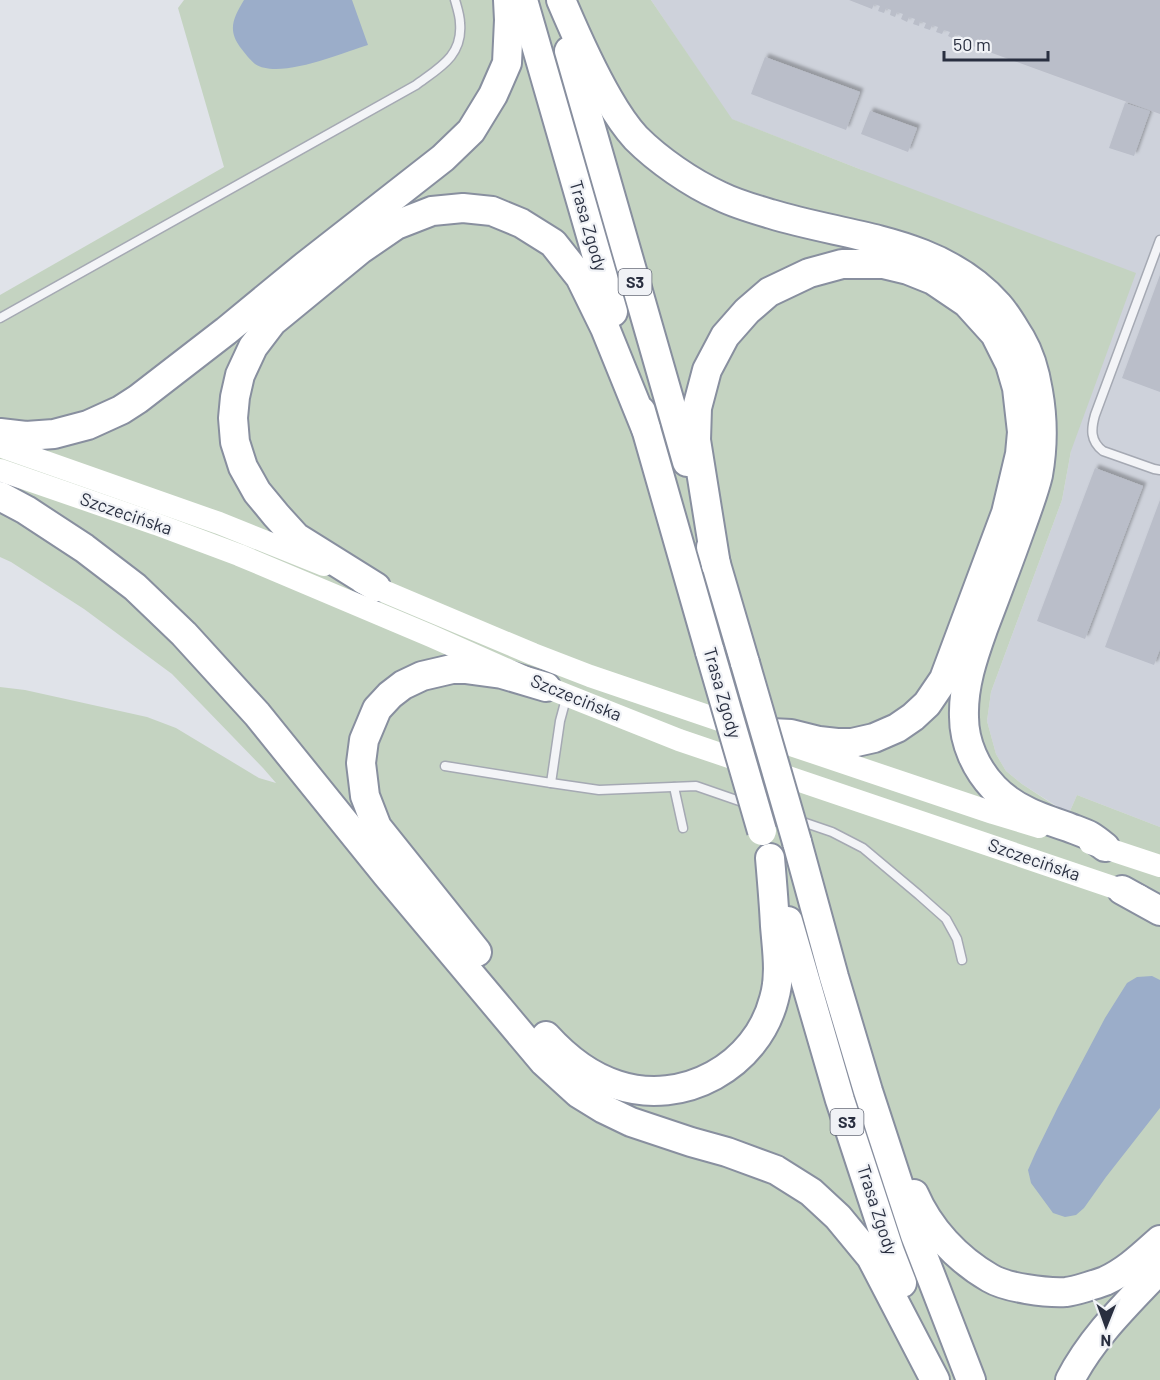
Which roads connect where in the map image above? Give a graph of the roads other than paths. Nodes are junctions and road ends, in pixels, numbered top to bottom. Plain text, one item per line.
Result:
1 (455, 0) edge
2 (508, 0) edge
3 (523, 0) edge
4 (554, 0) edge
5 (561, 0) edge
6 (1160, 240) edge
7 (0, 318) edge
8 (646, 429) junction
9 (0, 432) edge
10 (0, 446) edge
11 (0, 470) edge
12 (1160, 470) edge
13 (0, 496) edge
14 (716, 565) junction
15 (376, 587) junction
16 (557, 691) junction
17 (754, 732) junction
18 (445, 766) dead end
19 (551, 783) junction
20 (674, 787) junction
21 (771, 819) junction
22 (683, 828) dead end
23 (1105, 847) junction
24 (770, 858) junction
25 (1160, 866) edge
26 (1122, 890) junction
27 (1160, 903) edge
28 (1160, 911) edge
29 (962, 960) dead end
30 (868, 1091) junction
31 (1160, 1239) edge
32 (1160, 1269) edge
33 (935, 1380) edge
34 (940, 1380) edge
35 (971, 1380) edge
36 (1070, 1380) edge

1 - 7 lane
2 - 9 highway
3 - 8 highway, Trasa Zgody / S3
4 - 14 highway, Trasa Zgody / S3
5 - 23 highway
6 - 12 lane
8 - 15 highway
8 - 21 highway, Trasa Zgody / S3, bridge
10 - 15 main road, Szczecińska
11 - 16 main road, Szczecińska
13 - 33 highway
14 - 17 highway
14 - 30 highway, Trasa Zgody / S3, bridge
15 - 17 main road, Szczecińska
16 - 19 lane
16 - 24 highway
16 - 26 main road, Szczecińska
17 - 23 main road, Szczecińska
18 - 19 lane
19 - 20 lane
20 - 21 lane
20 - 22 lane
21 - 24 highway, Trasa Zgody / S3
21 - 29 lane
23 - 25 main road, Szczecińska
24 - 34 highway, Trasa Zgody / S3
26 - 27 main road, Szczecińska
26 - 28 highway
30 - 31 highway
30 - 35 highway, Trasa Zgody / S3
32 - 36 highway

